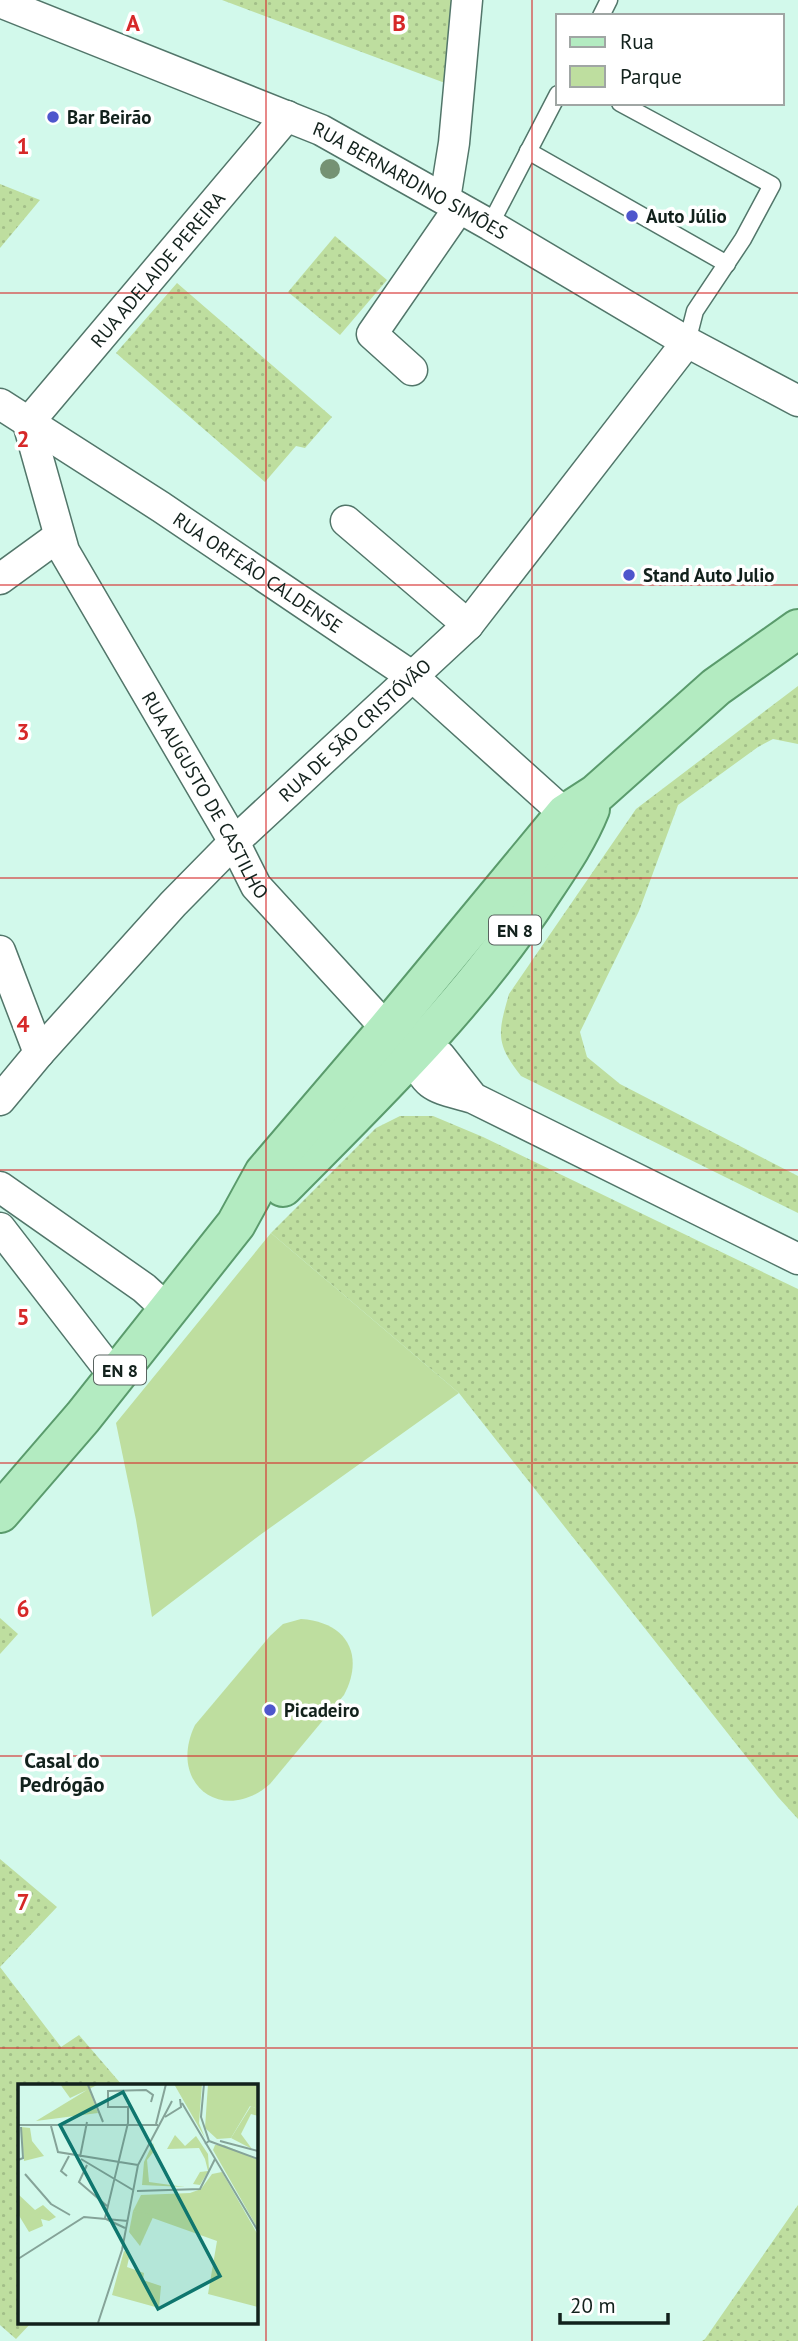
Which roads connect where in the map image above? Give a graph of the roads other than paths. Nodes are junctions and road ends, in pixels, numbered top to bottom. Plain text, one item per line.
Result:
1 (467, 0) edge
2 (0, 2) edge
3 (556, 98) edge
4 (624, 105) edge
5 (287, 116) junction
6 (528, 151) junction
7 (452, 204) junction
8 (490, 225) junction
9 (727, 264) junction
10 (687, 342) junction
11 (412, 370) dead end
12 (798, 401) edge
13 (0, 404) edge
14 (27, 423) junction
15 (346, 521) dead end
16 (59, 536) junction
17 (0, 579) edge
18 (468, 625) junction
19 (798, 629) edge
20 (413, 677) junction
21 (580, 804) junction
22 (234, 842) junction
23 (0, 951) edge
24 (401, 1041) junction
25 (39, 1053) junction
26 (0, 1100) edge
27 (0, 1187) edge
28 (0, 1228) edge
29 (798, 1259) edge
30 (167, 1310) junction
31 (115, 1377) junction
32 (0, 1513) edge

1 - 7 street
2 - 5 street, RUA BERNARDINO SIMÕES
3 - 6 lane
4 - 9 lane
5 - 7 street, RUA BERNARDINO SIMÕES
5 - 14 street, RUA ADELAIDE PEREIRA
6 - 8 lane
6 - 9 lane
7 - 8 street, RUA BERNARDINO SIMÕES
7 - 11 street
8 - 10 street, RUA BERNARDINO SIMÕES
9 - 10 lane
10 - 12 street, RUA BERNARDINO SIMÕES
10 - 18 street, RUA DE SÃO CRISTÓVÃO
13 - 14 street, RUA ORFEÃO CALDENSE
14 - 16 street
14 - 20 street, RUA ORFEÃO CALDENSE
15 - 18 street
16 - 17 street
16 - 22 street, RUA AUGUSTO DE CASTILHO
18 - 20 street, RUA DE SÃO CRISTÓVÃO
19 - 21 main road, EN 8
20 - 21 street, RUA ORFEÃO CALDENSE
20 - 22 street, RUA DE SÃO CRISTÓVÃO
21 - 24 main road, EN 8
22 - 24 street, RUA AUGUSTO DE CASTILHO
22 - 25 street, RUA DE SÃO CRISTÓVÃO
23 - 25 street
24 - 29 street
24 - 30 main road, EN 8
25 - 26 street, RUA DE SÃO CRISTÓVÃO
27 - 30 street
28 - 31 street
30 - 31 main road, EN 8
31 - 32 main road, EN 8

